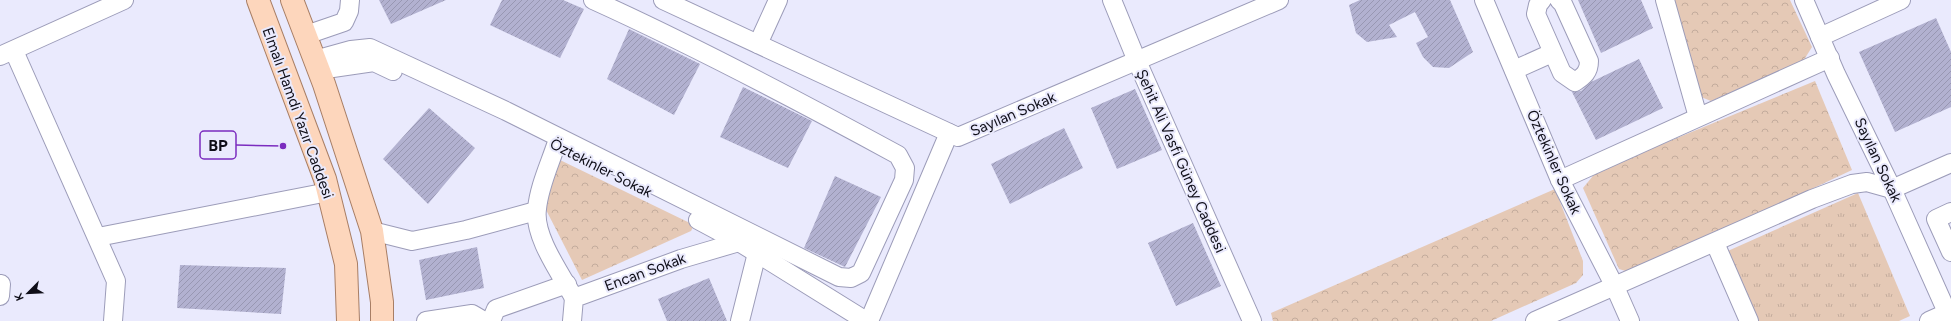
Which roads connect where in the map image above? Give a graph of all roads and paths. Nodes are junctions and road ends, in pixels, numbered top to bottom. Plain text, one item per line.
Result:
1 (124, 0) edge
2 (258, 0) edge
3 (292, 0) edge
4 (350, 0) edge
5 (593, 0) edge
6 (663, 0) edge
7 (778, 0) edge
8 (1112, 0) edge
9 (1279, 0) edge
10 (1484, 0) edge
11 (1542, 0) edge
12 (1559, 0) edge
13 (1665, 0) edge
14 (1804, 0) edge
15 (1901, 0) edge
16 (306, 35) junction
17 (1820, 37) junction
18 (758, 44) junction
19 (1552, 53) junction
20 (7, 54) edge
21 (1830, 58) junction
22 (1137, 61) junction
23 (317, 65) junction
24 (1514, 70) junction
25 (1698, 117) junction
26 (949, 133) junction
27 (556, 145) junction
28 (1951, 163) edge
29 (1560, 180) junction
30 (1892, 189) junction
31 (328, 192) junction
32 (536, 211) junction
33 (1951, 212) edge
34 (372, 231) junction
35 (98, 237) junction
36 (738, 242) junction
37 (1715, 243) junction
38 (1951, 252) edge
39 (757, 253) junction
40 (1615, 287) junction
41 (571, 291) junction
42 (1949, 317) edge
43 (113, 321) edge
44 (348, 321) edge
45 (382, 321) edge
46 (426, 321) edge
47 (484, 321) edge
48 (491, 321) edge
49 (572, 321) edge
50 (740, 321) edge
51 (868, 321) edge
52 (1252, 321) edge
53 (1535, 321) edge
54 (1630, 321) edge
55 (1749, 321) edge
56 (1929, 321) edge

1 - 20 street
2 - 31 main road, Elmalı Hamdi Yazır Caddesi
3 - 16 main road, Elmalı Hamdi Yazır Caddesi
4 - 16 street
5 - 23 street
6 - 18 street, Sayılan Sokak
7 - 18 street
8 - 22 street, Şehit Ali Vasfi Güney Caddesi
9 - 22 street, Sayılan Sokak
10 - 24 street, Öztekinler Sokak
11 - 19 street
12 - 19 street
13 - 25 street
14 - 17 street, Sayılan Sokak
15 - 17 street
16 - 23 main road, Elmalı Hamdi Yazır Caddesi
17 - 21 street, Sayılan Sokak
18 - 26 street, Sayılan Sokak
19 - 24 street
20 - 35 street
21 - 25 street
21 - 30 street, Sayılan Sokak
22 - 26 street, Sayılan Sokak
22 - 52 street, Şehit Ali Vasfi Güney Caddesi
23 - 27 street, Öztekinler Sokak
23 - 34 main road, Elmalı Hamdi Yazır Caddesi
24 - 29 street, Öztekinler Sokak
25 - 29 street
26 - 51 street
27 - 32 street
27 - 36 street, Öztekinler Sokak
28 - 30 street
29 - 40 street, Öztekinler Sokak
30 - 37 street
30 - 42 street, Sayılan Sokak
31 - 35 street
31 - 44 main road, Elmalı Hamdi Yazır Caddesi
32 - 34 street
32 - 41 street
33 - 38 street
34 - 45 main road, Elmalı Hamdi Yazır Caddesi
35 - 43 street
36 - 39 street, Öztekinler Sokak
36 - 41 street, Encan Sokak
37 - 40 street
37 - 55 street
39 - 50 street
39 - 51 street, Öztekinler Sokak
40 - 53 street
40 - 54 street, Öztekinler Sokak
41 - 48 street, Encan Sokak
41 - 49 street
42 - 56 street
46 - 47 street

